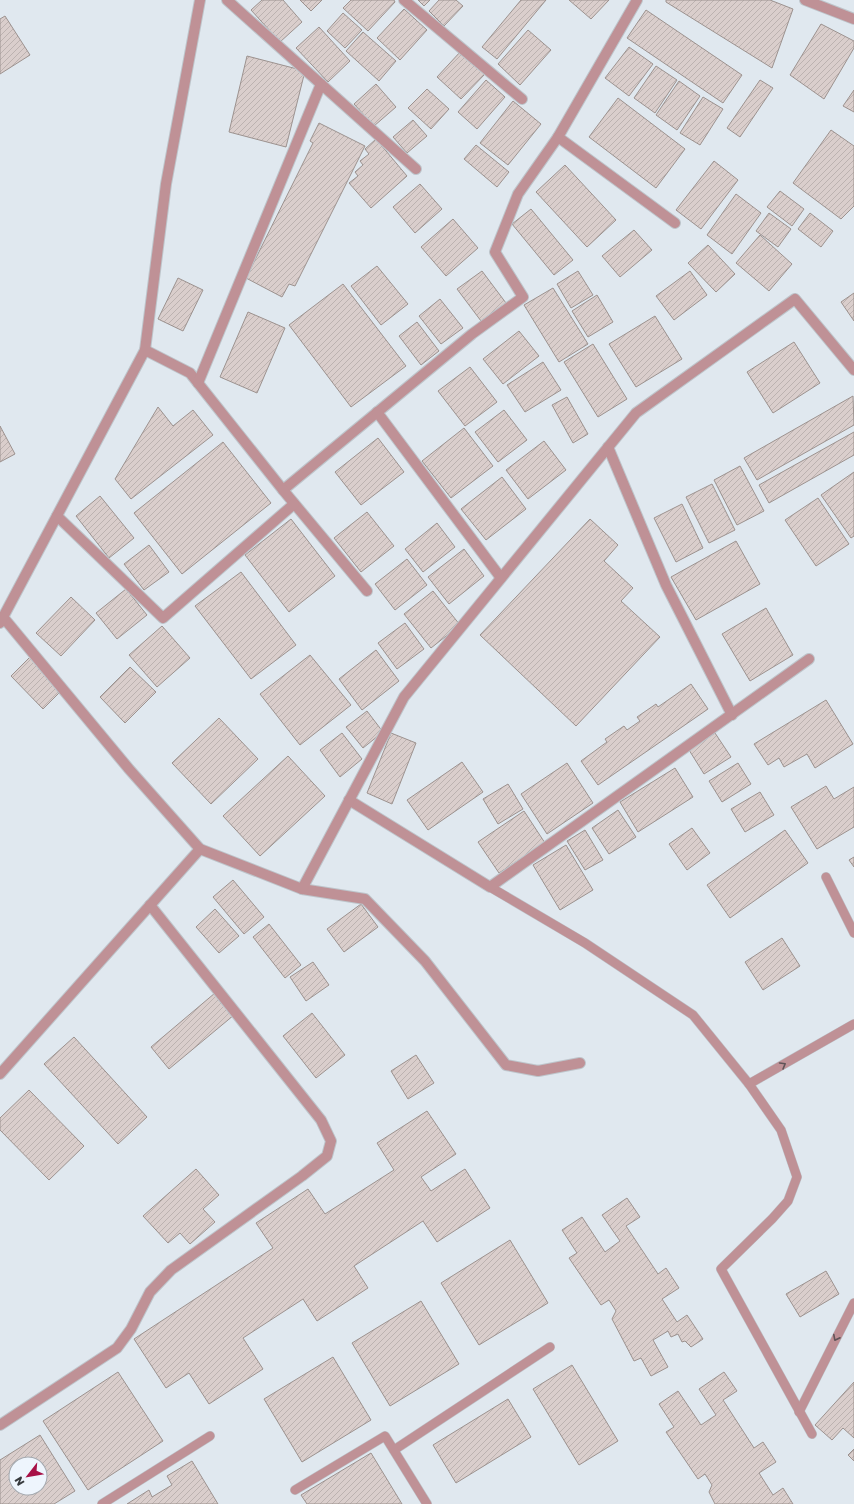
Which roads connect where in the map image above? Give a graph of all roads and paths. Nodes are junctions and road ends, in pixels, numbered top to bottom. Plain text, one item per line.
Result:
1 (200, 0) edge
2 (227, 0) edge
3 (404, 0) edge
4 (637, 0) edge
5 (805, 0) edge
6 (854, 19) edge
7 (321, 84) junction
8 (522, 99) dead end
9 (558, 137) junction
10 (416, 169) dead end
11 (675, 223) dead end
12 (145, 350) junction
13 (854, 370) edge
14 (198, 383) junction
15 (377, 412) junction
16 (608, 447) junction
17 (283, 490) junction
18 (294, 504) junction
19 (57, 516) junction
20 (501, 578) junction
21 (367, 591) dead end
22 (2, 620) edge
23 (809, 659) dead end
24 (732, 715) junction
25 (349, 800) junction
26 (200, 848) junction
27 (826, 877) dead end
28 (490, 887) junction
29 (302, 889) junction
30 (150, 905) junction
31 (854, 933) edge
32 (854, 1024) edge
33 (580, 1063) dead end
34 (0, 1074) edge
35 (750, 1084) junction
36 (854, 1303) edge
37 (550, 1347) dead end
38 (799, 1412) junction
39 (0, 1425) edge
40 (812, 1434) dead end
41 (210, 1436) dead end
42 (394, 1450) junction
43 (295, 1490) dead end
44 (102, 1504) edge
45 (427, 1504) edge

1 - 12 street
2 - 7 street
3 - 8 street
4 - 9 street
5 - 6 street
7 - 10 street
7 - 14 street
9 - 11 street
9 - 15 street
12 - 14 street
12 - 19 street
13 - 16 street
14 - 17 street
15 - 17 street
15 - 20 street
16 - 20 street
16 - 24 street
17 - 18 street
18 - 19 street
18 - 21 street
19 - 22 street
20 - 25 street
22 - 26 street
23 - 24 street
24 - 28 street
25 - 28 street
25 - 29 street
26 - 29 street
26 - 30 street
27 - 31 lane
28 - 35 lane
29 - 33 street
30 - 34 street
30 - 39 street
35 -> 32 lane
35 - 38 lane
36 -> 38 lane
37 - 42 lane
38 - 40 lane
41 - 44 lane
42 - 43 lane
42 - 45 lane

